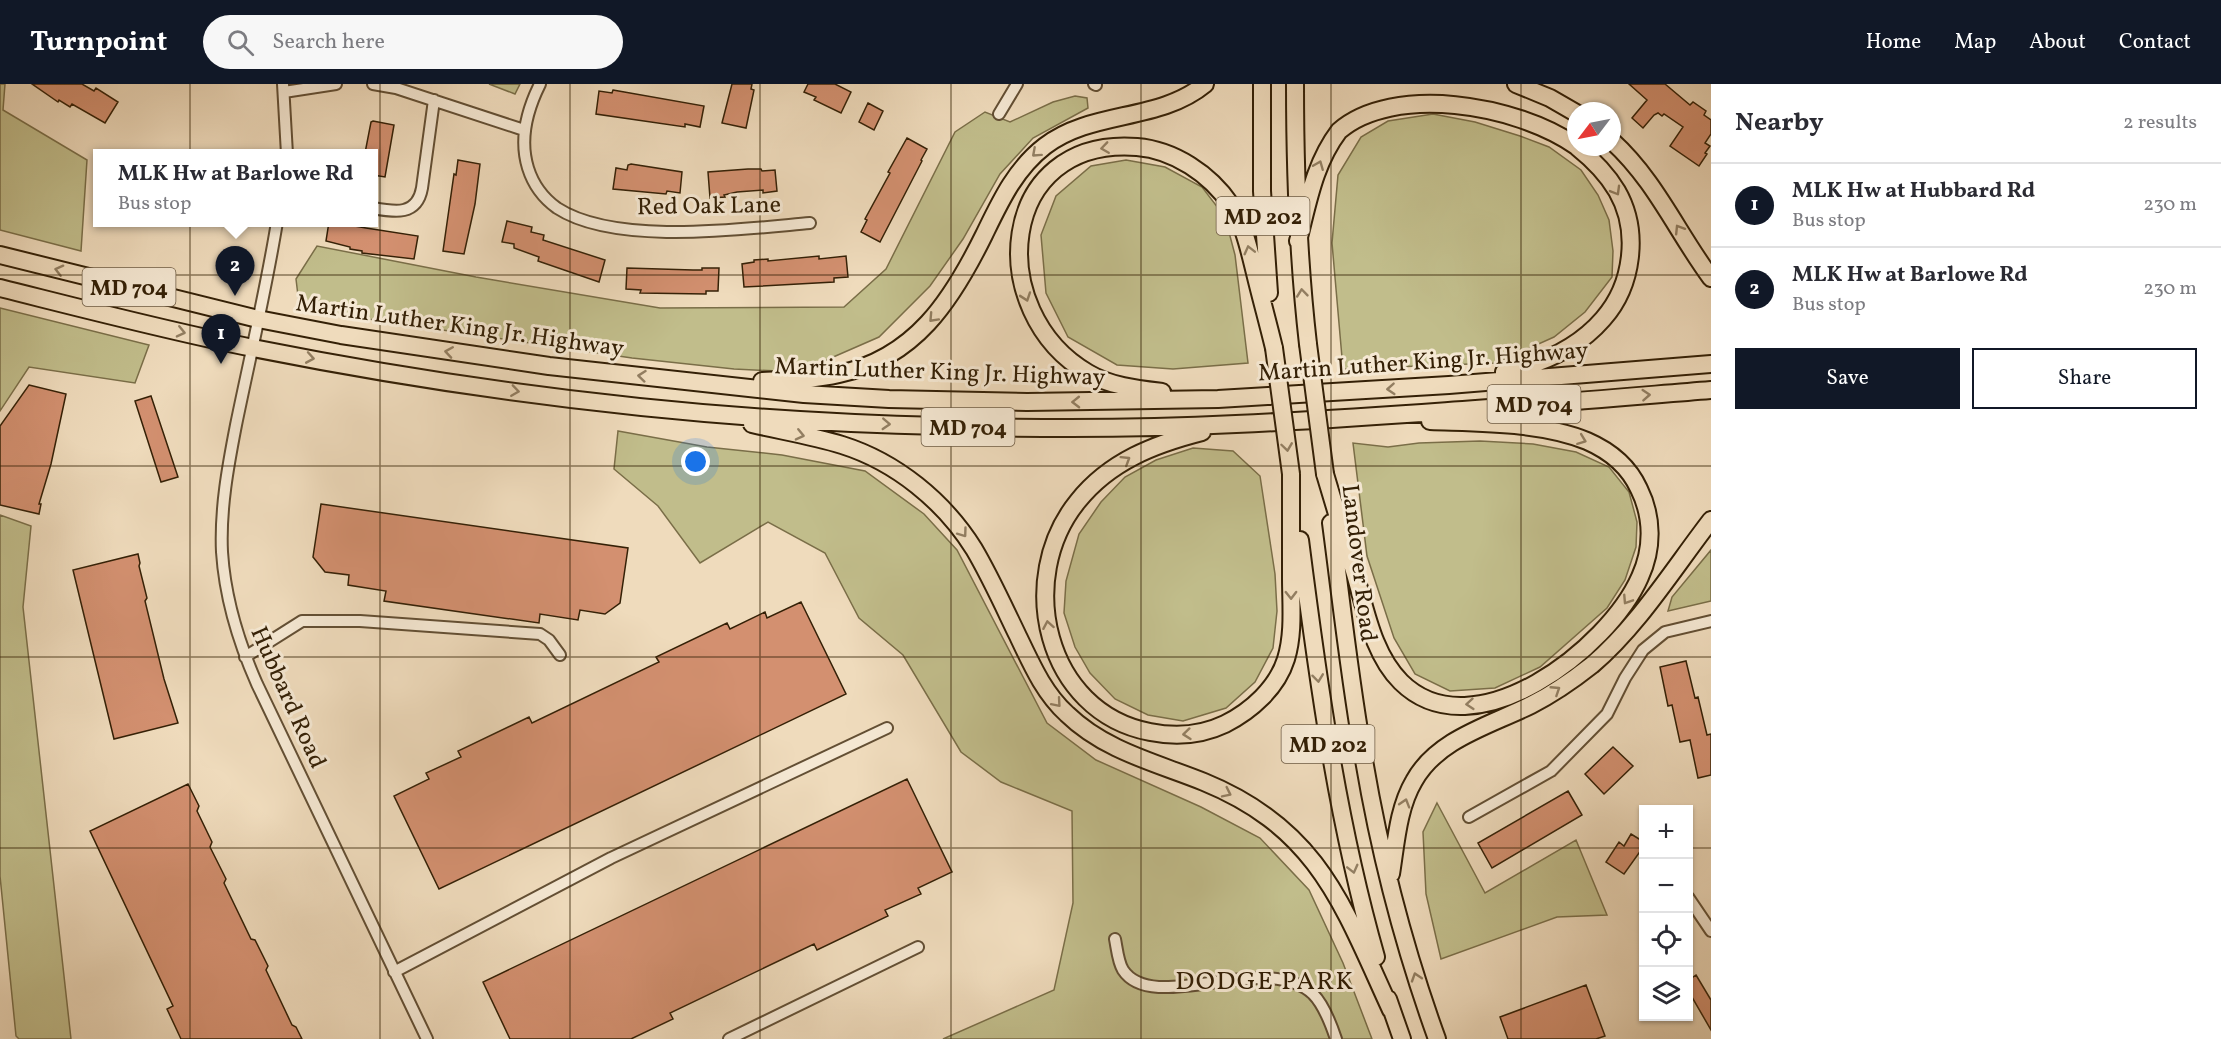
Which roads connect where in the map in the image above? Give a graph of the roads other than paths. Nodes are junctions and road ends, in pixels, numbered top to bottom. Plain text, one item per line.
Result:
1 (336, 84) edge
2 (373, 84) edge
3 (540, 84) edge
4 (1017, 84) edge
5 (1205, 84) edge
6 (1262, 84) edge
7 (1295, 84) edge
8 (1516, 84) edge
9 (284, 88) edge
10 (434, 100) junction
11 (1567, 108) edge
12 (999, 114) dead end
13 (524, 130) junction
14 (1567, 140) edge
15 (287, 149) edge
16 (1621, 149) edge
17 (1589, 156) edge
18 (378, 209) edge
19 (810, 223) dead end
20 (277, 227) edge
21 (1298, 242) junction
22 (0, 255) edge
23 (1711, 278) edge
24 (0, 288) edge
25 (258, 319) junction
26 (252, 348) junction
27 (1274, 348) junction
28 (1711, 364) edge
29 (700, 382) junction
30 (1449, 385) junction
31 (1711, 390) edge
32 (1218, 399) junction
33 (702, 412) junction
34 (1357, 417) junction
35 (1234, 424) junction
36 (1291, 474) junction
37 (1325, 474) junction
38 (1711, 520) edge
39 (1711, 621) edge
40 (560, 655) dead end
41 (245, 657) junction
42 (887, 728) dead end
43 (1469, 818) dead end
44 (1389, 880) junction
45 (1693, 903) edge
46 (1711, 931) edge
47 (1115, 939) dead end
48 (918, 948) dead end
49 (394, 972) junction
50 (1391, 1010) junction
51 (427, 1039) edge
52 (729, 1039) edge
53 (1336, 1039) edge
54 (1402, 1039) edge
55 (1437, 1039) edge

1 - 9 street
2 - 10 street
3 - 13 street, Red Oak Lane
4 - 12 street
5 -> 29 main road
6 - 27 main road, MD 202
7 - 21 main road, Landover Road / MD 202
8 - 11 main road
9 - 15 street
10 - 13 street
10 - 18 street
13 - 19 street, Red Oak Lane
21 -> 14 main road
23 -> 16 main road
17 -> 30 main road
20 - 25 street, Hubbard Road
37 -> 21 main road, Landover Road / MD 202, bridge
25 -> 22 main road, Martin Luther King Jr. Highway / MD 704
24 -> 26 main road, Martin Luther King Jr. Highway / MD 704
25 - 26 street, Hubbard Road
29 -> 25 main road, Martin Luther King Jr. Highway / MD 704
26 -> 33 main road, Martin Luther King Jr. Highway / MD 704
26 - 41 street, Hubbard Road
27 -> 32 main road
27 -> 36 main road, MD 202, bridge
28 - 30 main road, Martin Luther King Jr. Highway / MD 704
32 -> 29 main road, Martin Luther King Jr. Highway / MD 704
30 -> 32 main road, Martin Luther King Jr. Highway / MD 704
34 -> 31 main road, Martin Luther King Jr. Highway / MD 704
33 -> 35 main road, Martin Luther King Jr. Highway / MD 704
33 -> 50 main road
34 - 35 main road, Martin Luther King Jr. Highway / MD 704
34 -> 37 main road
36 -> 35 main road
36 -> 50 main road, MD 202
37 - 44 main road, Landover Road / MD 202
44 -> 38 main road
39 - 43 street
40 - 41 street
41 - 49 street, Hubbard Road
42 - 49 street
55 -> 44 main road, Landover Road / MD 202
45 - 46 street
47 - 53 street
48 - 52 street
49 - 51 street, Hubbard Road
50 - 54 main road, MD 202

